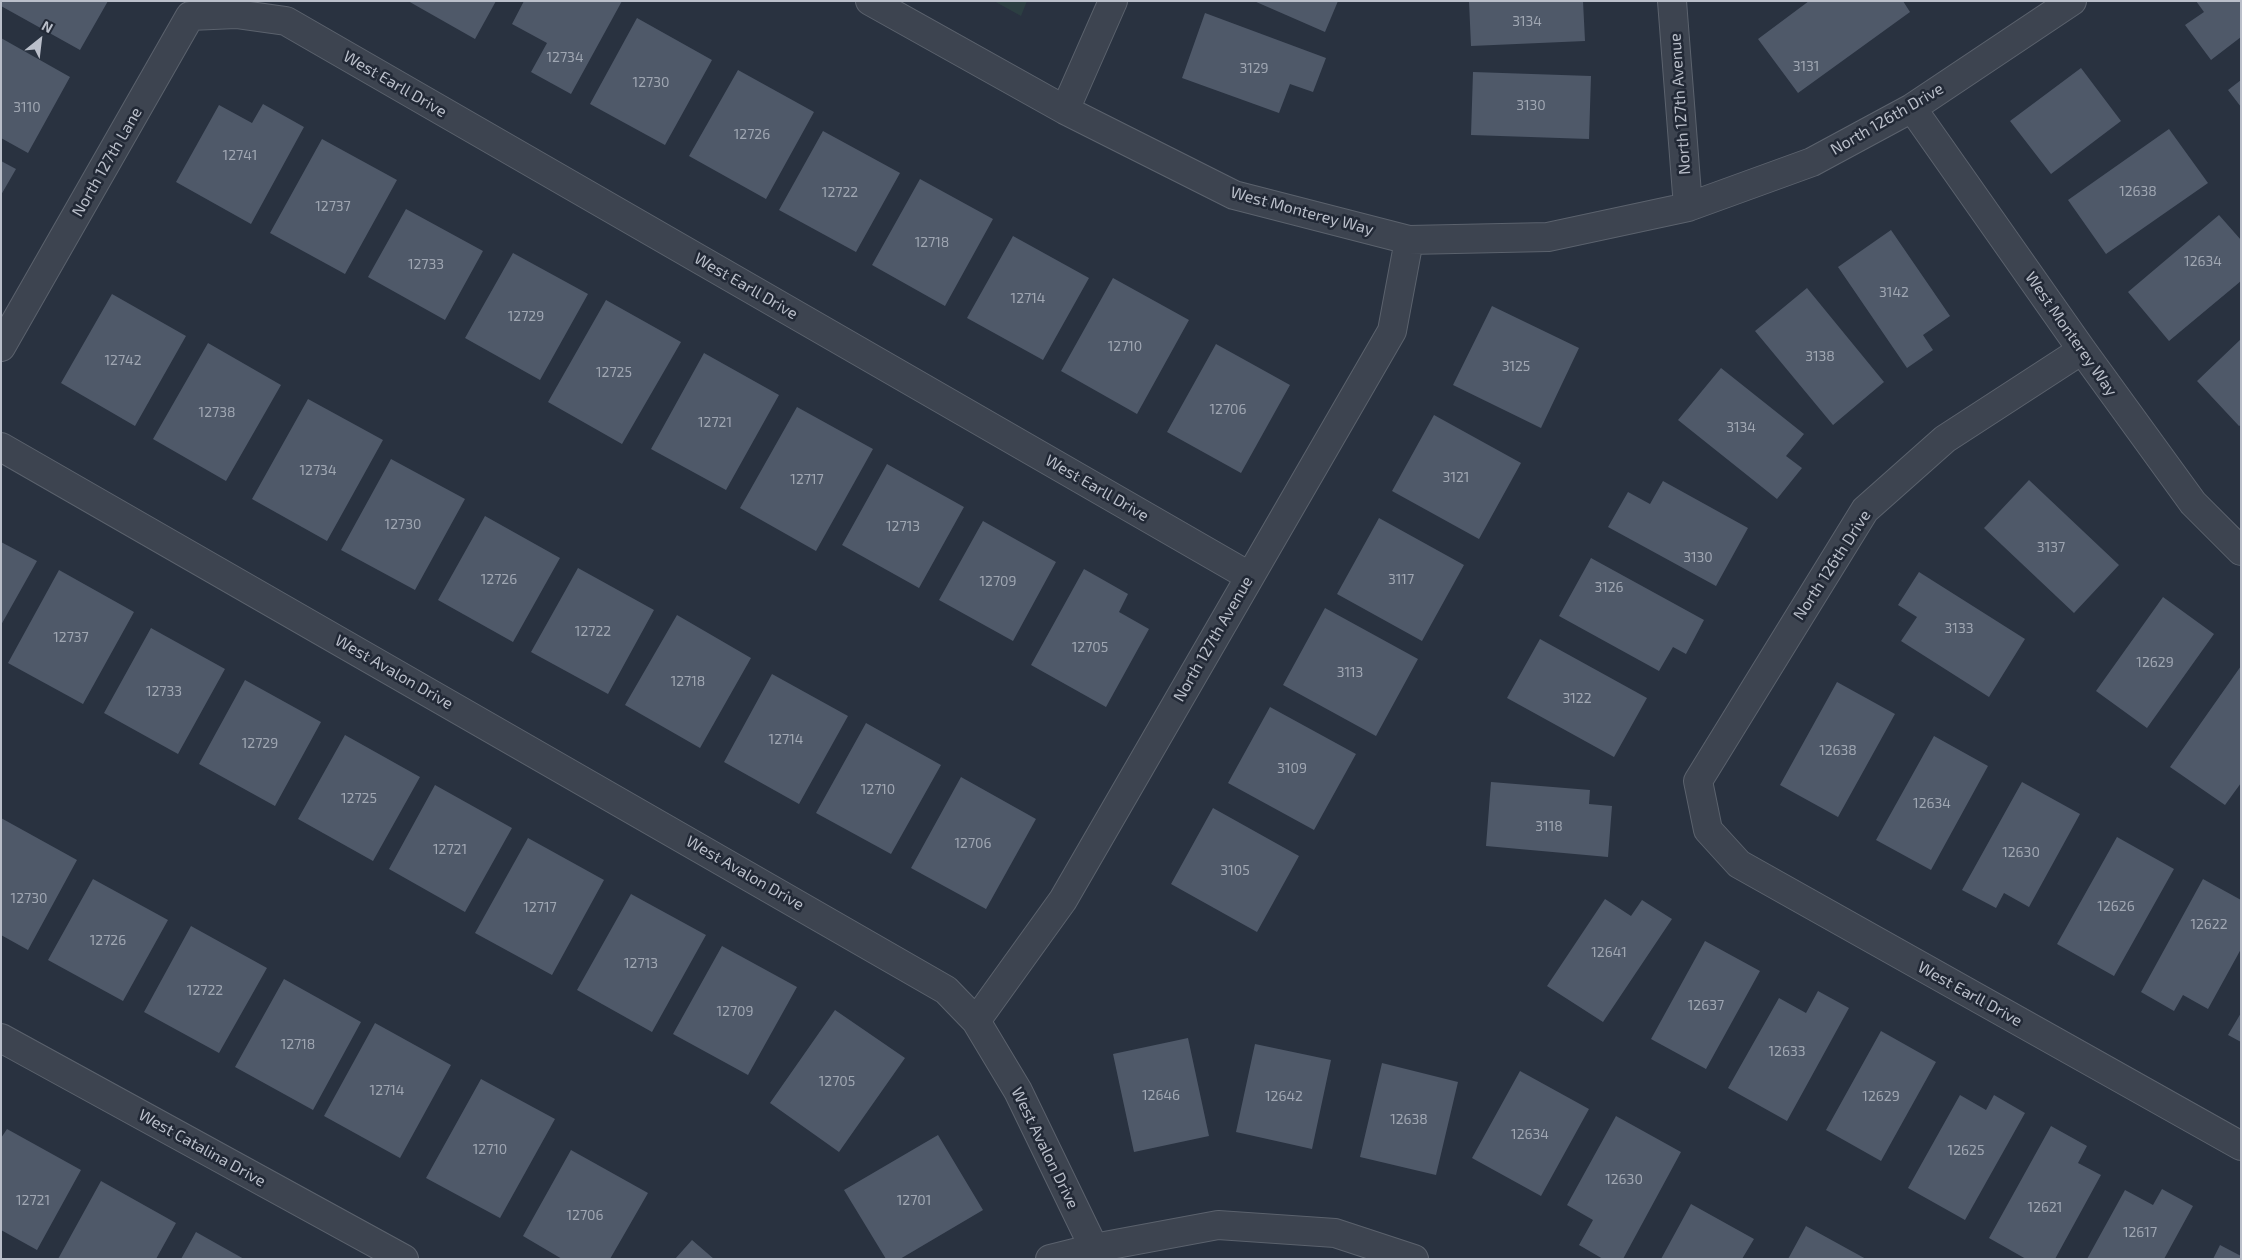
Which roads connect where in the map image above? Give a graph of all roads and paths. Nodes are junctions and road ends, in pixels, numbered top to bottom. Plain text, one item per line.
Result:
1 (870, 1) edge
2 (1113, 1) edge
3 (1672, 1) edge
4 (2072, 1) edge
5 (236, 14) joint
6 (1912, 108) junction
7 (1065, 110) junction
8 (1688, 207) junction
9 (1409, 240) junction
10 (1, 347) edge
11 (2082, 350) junction
12 (1, 447) edge
13 (2241, 551) edge
14 (1249, 576) junction
15 (1708, 830) joint
16 (976, 1021) junction
17 (1, 1038) edge
18 (2241, 1146) edge
19 (1094, 1248) junction
20 (404, 1259) edge
21 (1050, 1259) edge
22 (1414, 1259) edge

1 - 7 street, West Monterey Way
2 - 7 street
3 - 8 street, North 127th Avenue
4 - 6 street, North 126th Drive
5 - 10 street, North 127th Lane
5 - 14 street, West Earll Drive
6 - 8 street, North 126th Drive
6 - 11 street, West Monterey Way
7 - 9 street, West Monterey Way
8 - 9 street, West Monterey Way
9 - 14 street, North 127th Avenue
11 - 13 street, West Monterey Way
11 - 15 street, North 126th Drive
12 - 16 street, West Avalon Drive
14 - 16 street, North 127th Avenue
15 - 18 street, West Earll Drive
16 - 19 street, West Avalon Drive
17 - 20 street, West Catalina Drive
19 - 21 street
19 - 22 street

